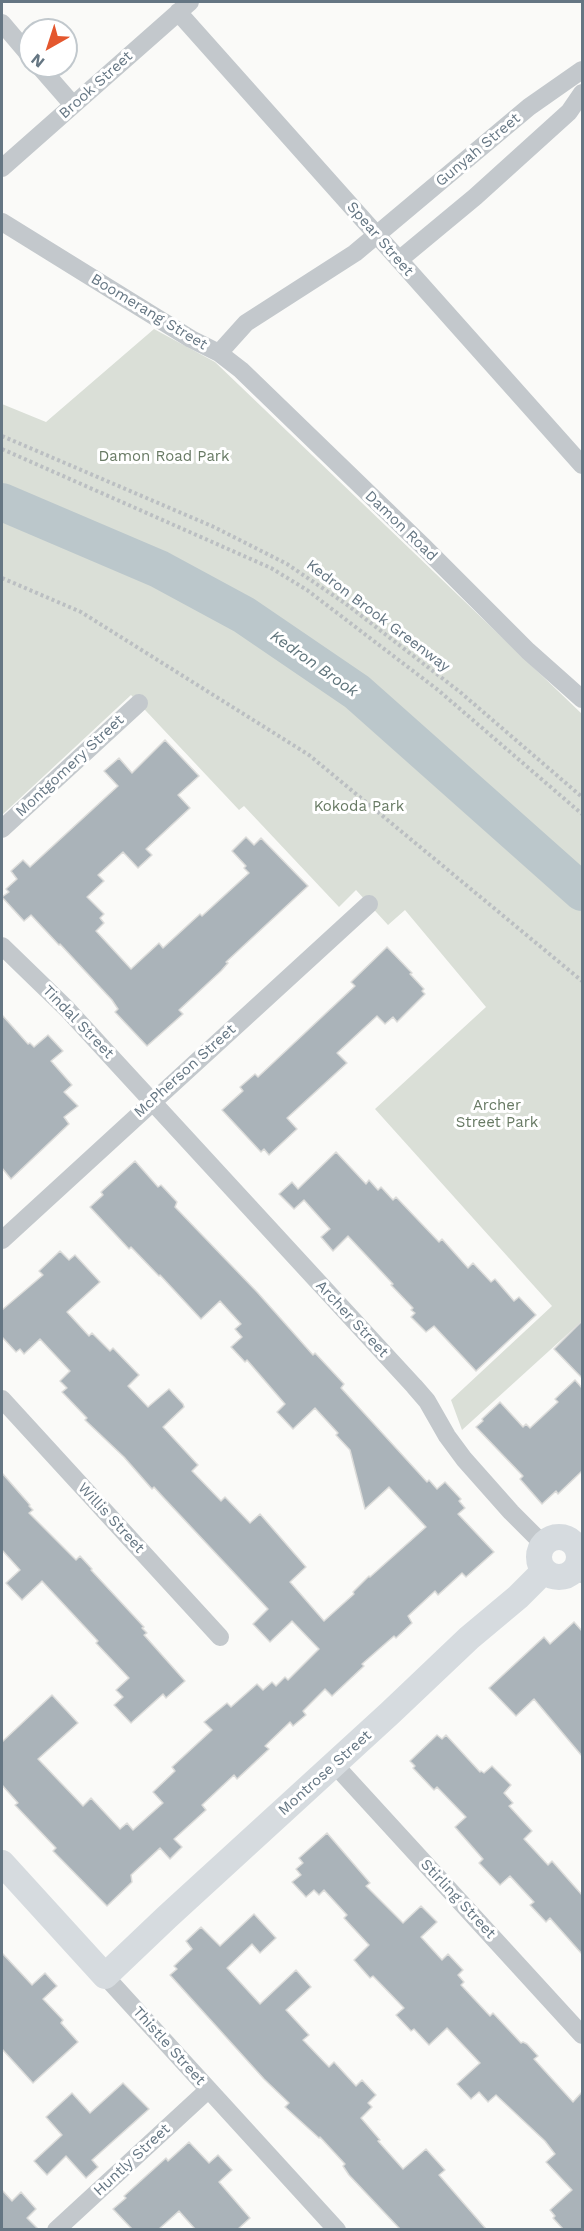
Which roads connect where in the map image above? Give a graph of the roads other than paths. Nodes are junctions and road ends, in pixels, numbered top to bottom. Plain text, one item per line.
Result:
1 (184, 7) edge
2 (2, 23) edge
3 (18, 42) edge
4 (582, 70) edge
5 (49, 78) edge
6 (582, 93) edge
7 (73, 105) junction
8 (2, 168) edge
9 (2, 222) edge
10 (378, 235) junction
11 (399, 260) junction
12 (219, 353) junction
13 (582, 465) edge
14 (582, 699) edge
15 (139, 703) dead end
16 (2, 829) edge
17 (369, 903) dead end
18 (2, 946) edge
19 (152, 1101) junction
20 (2, 1240) edge
21 (2, 1399) edge
22 (578, 1536) edge
23 (543, 1544) junction
24 (544, 1570) junction
25 (579, 1571) edge
26 (220, 1637) dead end
27 (334, 1764) junction
28 (2, 1863) edge
29 (105, 1976) junction
30 (582, 2035) edge
31 (208, 2090) junction
32 (56, 2229) edge
33 (337, 2229) edge

1 - 7 street, Brook Street
1 - 10 street, Spear Street
2 - 3 street
4 - 10 street, Gunyah Street
5 - 7 street
6 - 11 street, Gunyah Street
7 - 8 street, Brook Street
9 - 12 street, Boomerang Street
10 - 11 street, Spear Street
10 - 12 street, Boomerang Street
11 - 13 street, Spear Street
12 - 14 street, Damon Road
15 - 16 street, Montgomery Street
17 - 19 street, McPherson Street
18 - 19 street, Tindal Street
19 - 20 street, McPherson Street
19 - 23 street, Archer Street
21 - 26 street, Willis Street
22 - 23 street
22 - 25 street
23 - 24 street
24 - 25 street
24 - 27 street, Montrose Street
27 - 29 street, Montrose Street
27 - 30 street, Stirling Street
28 - 29 street, Thistle Street
29 - 31 street, Thistle Street
31 - 32 street, Huntly Street
31 - 33 street, Thistle Street

